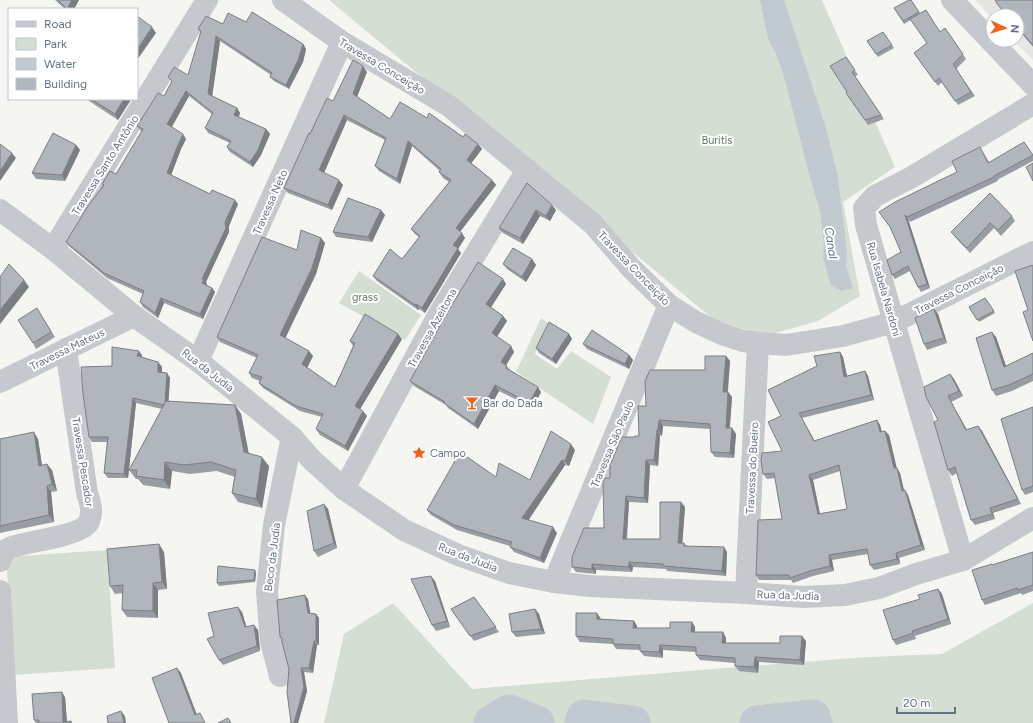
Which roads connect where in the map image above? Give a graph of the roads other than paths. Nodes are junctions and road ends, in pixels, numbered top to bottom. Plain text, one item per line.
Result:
1 (207, 0) edge
2 (283, 0) edge
3 (952, 0) edge
4 (342, 42) junction
5 (1033, 86) edge
6 (1033, 104) edge
7 (527, 170) junction
8 (0, 210) edge
9 (53, 249) junction
10 (1033, 252) edge
11 (669, 305) junction
12 (134, 316) junction
13 (894, 322) junction
14 (758, 344) junction
15 (66, 349) junction
16 (198, 361) junction
17 (0, 382) edge
18 (292, 438) junction
19 (344, 489) junction
20 (1033, 518) edge
21 (963, 560) junction
22 (0, 561) edge
23 (554, 582) junction
24 (0, 592) edge
25 (746, 593) junction
26 (280, 676) dead end
27 (7, 723) edge

1 - 9 street, Travessa Santo Antônio
2 - 4 street, Travessa Conceição
3 - 5 street
4 - 7 street, Travessa Conceição
4 - 16 street, Travessa Neto
6 - 13 street, Rua Isabela Nardoni
7 - 11 street, Travessa Conceição
7 - 19 street, Travessa Azeitona
8 - 9 street, Rua da Judia
9 - 12 street, Rua da Judia
10 - 13 street, Travessa Conceição
11 - 14 street, Travessa Conceição
11 - 23 street, Travessa São Paulo
12 - 15 street, Travessa Mateus
12 - 16 street, Rua da Judia
13 - 14 street, Travessa Conceição
13 - 21 street, Rua Isabela Nardoni
14 - 25 street, Travessa do Bueiro
15 - 17 street, Travessa Mateus
15 - 22 street, Travessa Pescador
16 - 18 street, Rua da Judia
18 - 19 street, Rua da Judia
18 - 26 street, Beco da Judia
19 - 23 street, Rua da Judia
20 - 21 street, Rua da Judia
21 - 25 street, Rua da Judia
23 - 25 street, Rua da Judia
24 - 27 street

